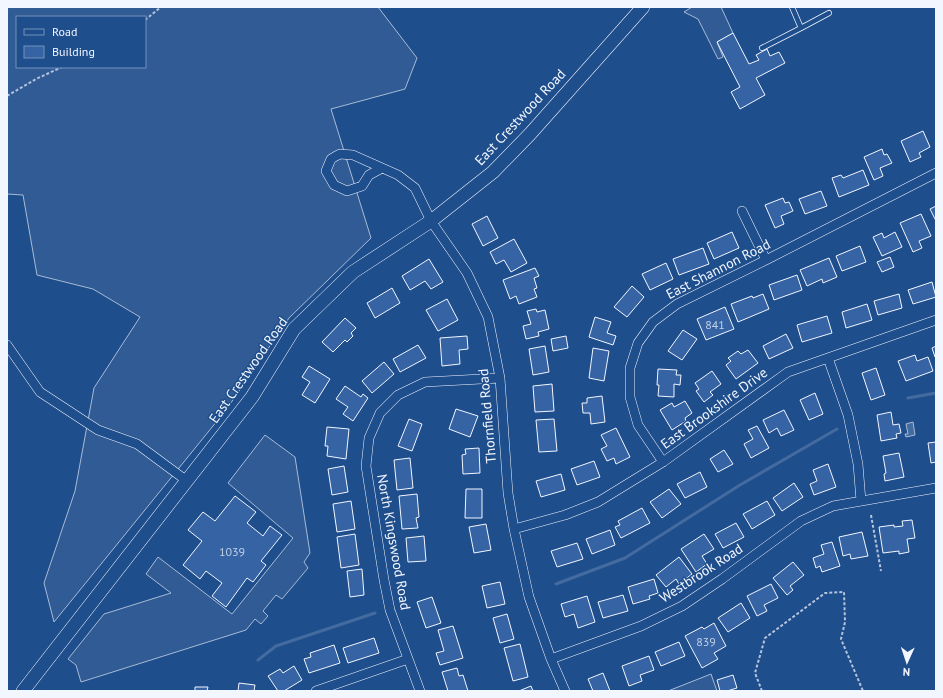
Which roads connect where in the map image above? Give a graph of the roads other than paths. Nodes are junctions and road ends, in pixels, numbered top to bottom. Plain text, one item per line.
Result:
1 (792, 7) edge
2 (638, 8) edge
3 (829, 13) dead end
4 (801, 28) junction
5 (762, 48) dead end
6 (382, 168) junction
7 (936, 173) edge
8 (742, 211) dead end
9 (431, 220) junction
10 (766, 260) junction
11 (936, 320) edge
12 (7, 345) edge
13 (828, 358) junction
14 (500, 378) junction
15 (663, 462) junction
16 (187, 480) junction
17 (936, 488) edge
18 (861, 501) junction
19 (514, 529) junction
20 (408, 659) junction
21 (551, 660) junction
22 (23, 691) edge
23 (316, 691) edge
24 (420, 691) edge
25 (565, 691) edge

1 - 4 lane
2 - 9 street, East Crestwood Road
3 - 4 lane
4 - 5 lane
6 - 6 street, Thornfield Road
6 - 9 street, Thornfield Road
7 - 10 street, East Shannon Road
8 - 10 street
9 - 14 street, Thornfield Road
9 - 16 street, East Crestwood Road
10 - 15 street, East Shannon Road
11 - 13 street, East Brookshire Drive
12 - 16 street
13 - 15 street, East Brookshire Drive
13 - 18 street
14 - 19 street, Thornfield Road
14 - 20 street, North Kingswood Road
15 - 19 street, East Brookshire Drive
16 - 22 street, East Crestwood Road
17 - 18 street, Westbrook Road
18 - 21 street, Westbrook Road
19 - 21 street, Thornfield Road
20 - 23 street
20 - 24 street, North Kingswood Road
21 - 25 street, Thornfield Road

